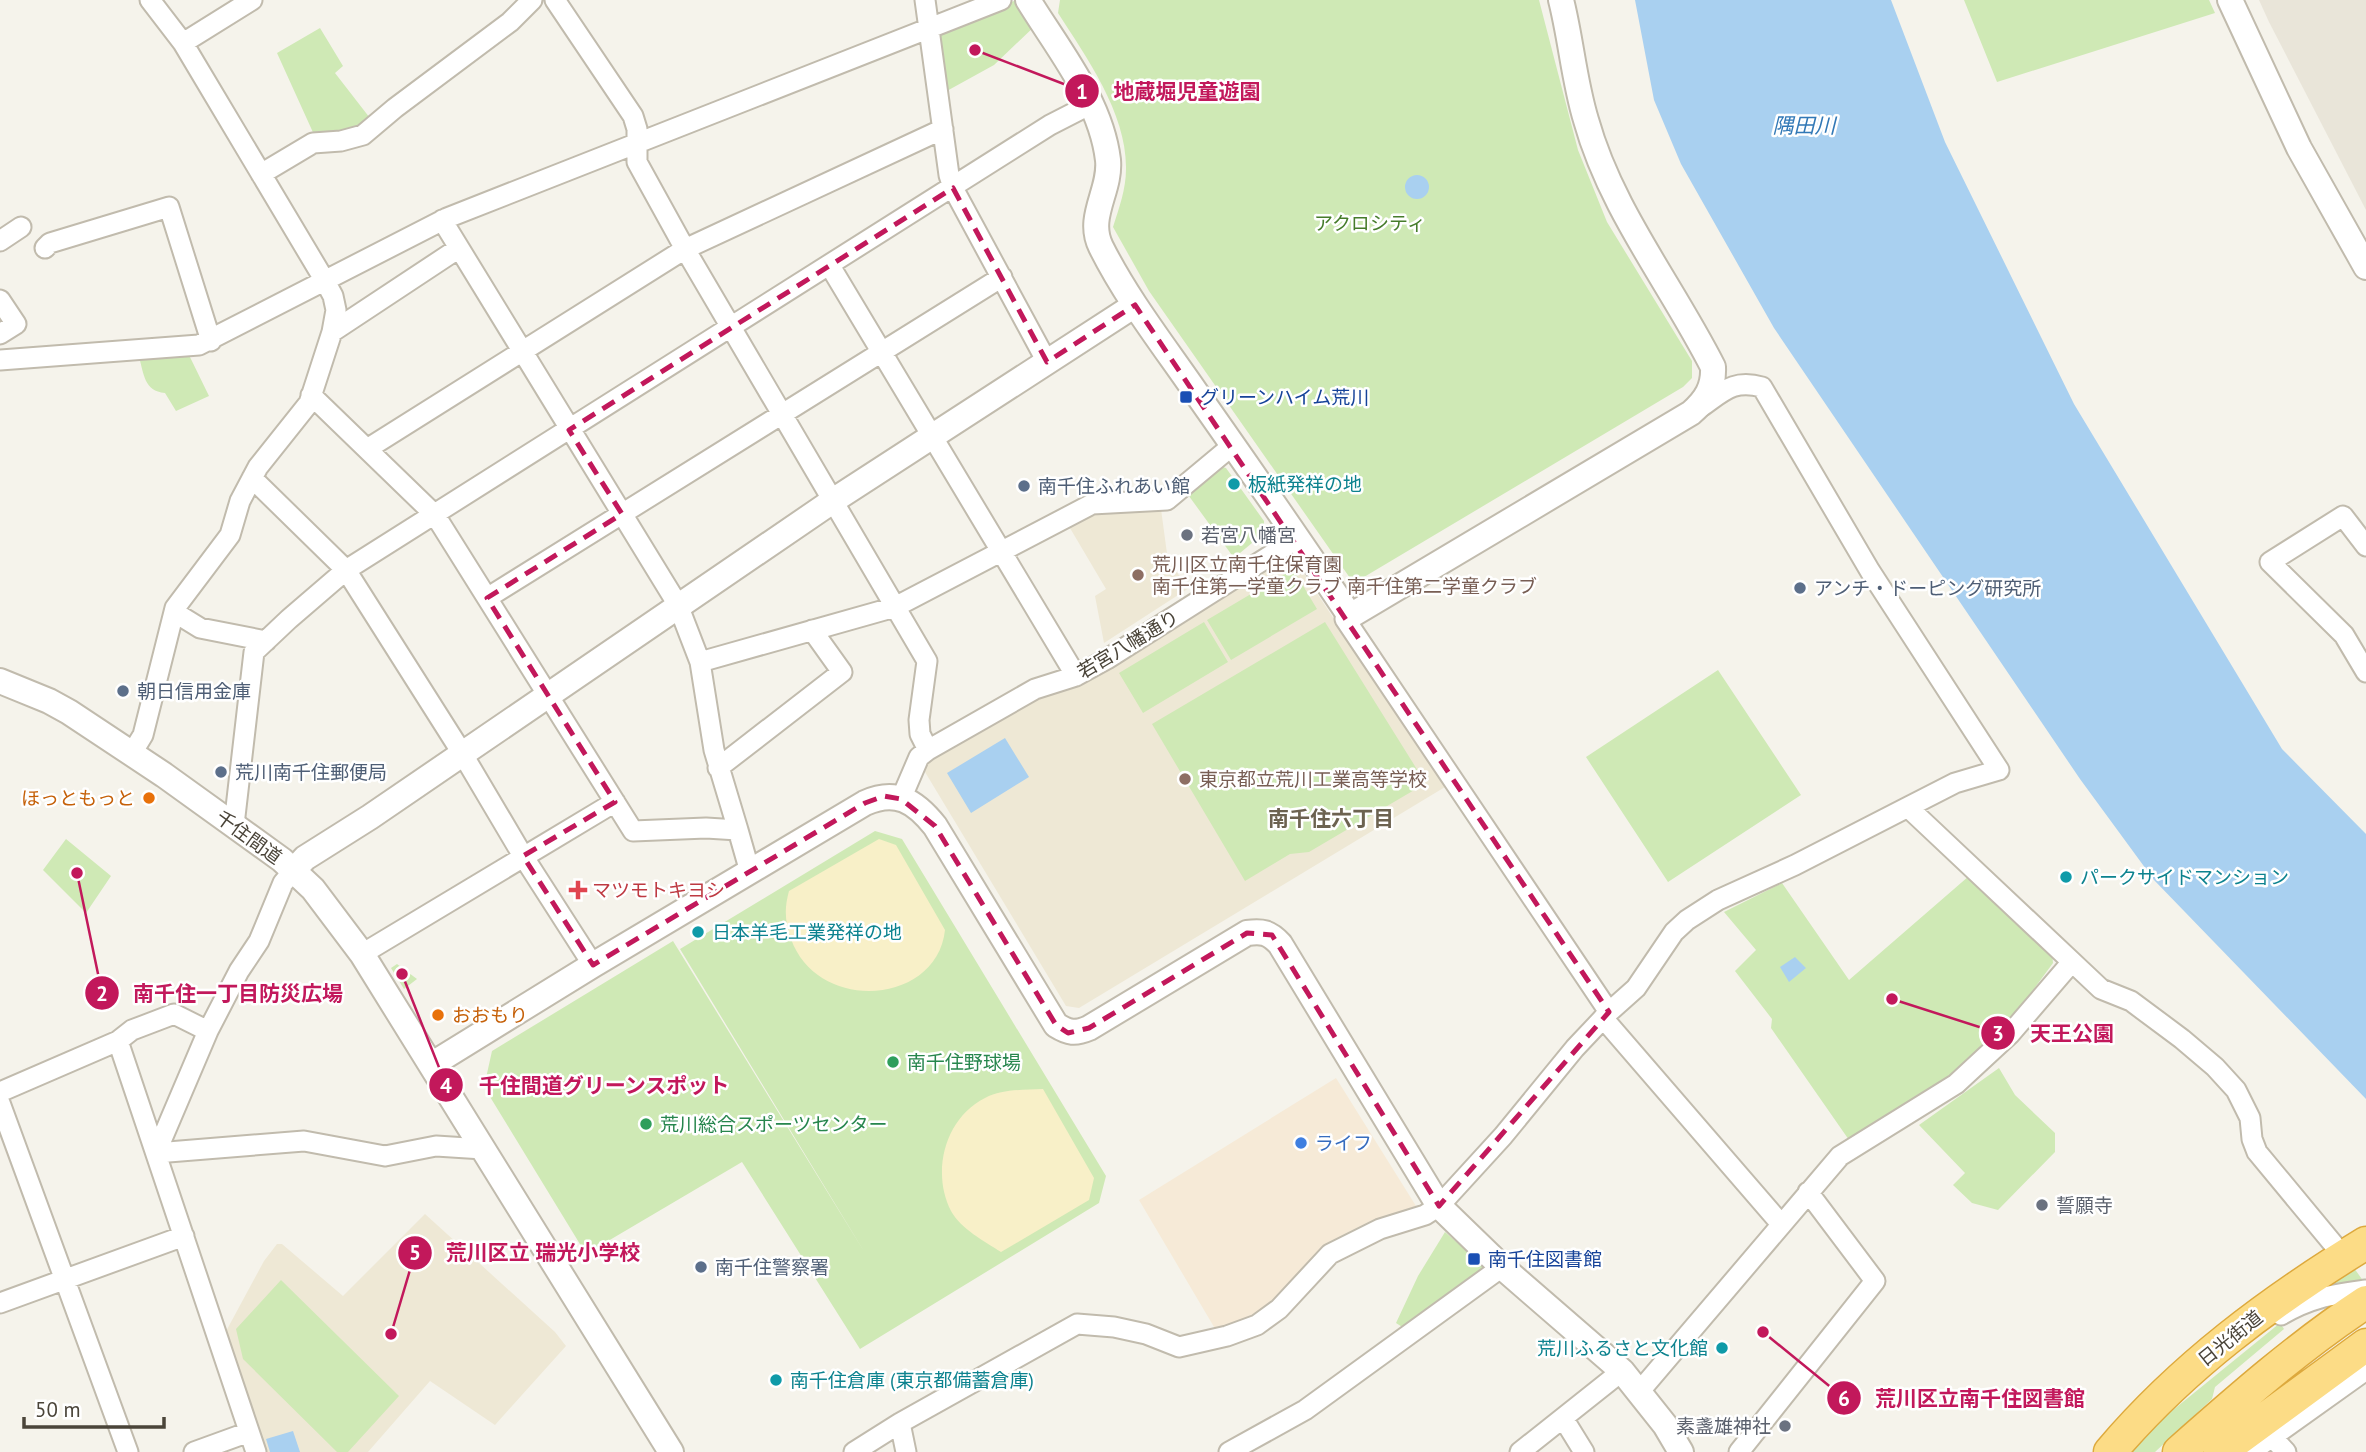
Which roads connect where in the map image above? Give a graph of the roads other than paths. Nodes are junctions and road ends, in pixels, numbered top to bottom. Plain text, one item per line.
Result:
1 (150, 0) edge
2 (252, 0) edge
3 (533, 0) edge
4 (555, 0) edge
5 (925, 0) edge
6 (1001, 0) edge
7 (1028, 0) edge
8 (1561, 0) edge
9 (2230, 0) edge
10 (930, 27) junction
11 (183, 43) junction
12 (1091, 104) junction
13 (943, 129) junction
14 (636, 144) junction
15 (261, 174) junction
16 (953, 188) junction
17 (442, 220) junction
18 (21, 227) dead end
19 (0, 241) edge
20 (46, 248) dead end
21 (459, 248) junction
22 (685, 249) junction
23 (830, 266) junction
24 (2366, 267) edge
25 (1002, 277) junction
26 (325, 281) junction
27 (0, 300) edge
28 (1135, 305) junction
29 (732, 328) junction
30 (332, 332) junction
31 (0, 334) edge
32 (211, 341) junction
33 (881, 351) junction
34 (522, 352) junction
35 (0, 360) edge
36 (1047, 362) junction
37 (311, 395) junction
38 (1691, 413) junction
39 (782, 414) junction
40 (569, 430) junction
41 (933, 436) junction
42 (1233, 444) junction
43 (367, 449) junction
44 (252, 478) junction
45 (834, 500) junction
46 (622, 514) junction
47 (435, 515) junction
48 (1298, 538) junction
49 (2366, 546) edge
50 (1003, 552) junction
51 (346, 570) junction
52 (487, 598) junction
53 (678, 605) junction
54 (895, 607) junction
55 (174, 612) junction
56 (1350, 616) junction
57 (812, 630) junction
58 (266, 640) junction
59 (700, 662) junction
60 (2366, 672) edge
61 (1076, 676) junction
62 (0, 681) edge
63 (547, 694) junction
64 (928, 750) junction
65 (132, 753) junction
66 (462, 753) junction
67 (718, 768) junction
68 (901, 799) junction
69 (615, 803) junction
70 (1910, 806) junction
71 (234, 825) junction
72 (738, 830) junction
73 (523, 856) junction
74 (294, 870) junction
75 (750, 872) junction
76 (362, 954) junction
77 (2069, 961) junction
78 (593, 965) junction
79 (1606, 1015) junction
80 (208, 1031) junction
81 (118, 1041) junction
82 (431, 1065) junction
83 (0, 1092) edge
84 (0, 1103) edge
85 (483, 1149) junction
86 (156, 1153) junction
87 (1808, 1192) junction
88 (1439, 1206) junction
89 (1781, 1224) junction
90 (184, 1236) junction
91 (2355, 1250) edge
92 (1502, 1267) junction
93 (65, 1279) junction
94 (2366, 1290) edge
95 (2366, 1302) edge
96 (0, 1303) edge
97 (2234, 1332) junction
98 (2366, 1345) edge
99 (2366, 1370) edge
100 (1622, 1371) junction
101 (1639, 1392) junction
102 (1563, 1418) junction
103 (900, 1423) junction
104 (249, 1432) junction
105 (2272, 1437) junction
106 (128, 1452) edge
107 (194, 1452) edge
108 (256, 1452) edge
109 (671, 1452) edge
110 (854, 1452) edge
111 (906, 1452) edge
112 (1229, 1452) edge
113 (1520, 1452) edge
114 (1584, 1452) edge
115 (1681, 1452) edge
116 (1739, 1452) edge
117 (2110, 1452) edge
118 (2179, 1452) edge
119 (2220, 1452) edge
120 (2251, 1452) edge
121 (2286, 1452) edge

1 - 11 street
2 - 11 street
3 - 15 street
4 - 14 street
5 - 10 street
6 - 10 street
7 - 12 street
8 - 38 street
9 - 24 street
10 - 13 street
10 - 14 street
11 - 15 street
12 - 16 street
12 - 28 street
13 - 16 street
13 - 22 street
14 - 17 street
14 - 22 street
15 - 26 street
16 - 23 street
16 - 25 street
17 - 21 street
17 - 26 street
18 - 19 street
20 - 32 street
21 - 30 street
21 - 34 street
22 - 29 street
22 - 34 street
23 - 29 street
23 - 33 street
25 - 33 street
25 - 36 street
26 - 30 street
26 - 32 street
27 - 31 street
28 - 36 street
28 - 42 street
29 - 39 street
29 - 40 street
30 - 37 street
32 - 35 street
33 - 39 street
33 - 41 street
34 - 40 street
34 - 43 street
36 - 41 street
37 - 43 street
37 - 44 street
38 - 56 street
38 - 70 street
39 - 45 street
39 - 46 street
40 - 46 street
40 - 47 street
41 - 45 street
41 - 50 street
42 - 48 street
42 - 50 street
43 - 47 street
44 - 51 street
44 - 55 street
45 - 53 street
45 - 54 street
46 - 52 street
46 - 53 street
47 - 51 street
47 - 52 street
48 - 56 street
48 - 61 street, 若宮八幡通り
49 - 60 street
50 - 54 street
50 - 61 street
51 - 58 street
51 - 66 street
52 - 63 street
53 - 59 street
53 - 63 street
54 - 57 street
54 - 64 street
55 - 58 street
55 - 65 street
56 - 79 street
57 - 59 street
57 - 67 street
58 - 71 street
59 - 67 street
61 - 64 street, 若宮八幡通り
62 - 65 street, 千住間道
63 - 66 street
63 - 69 street
64 - 68 street, 若宮八幡通り
65 - 71 street, 千住間道
66 - 73 street
66 - 74 street
67 - 72 street
68 - 75 street
68 - 88 street
69 - 72 street
69 - 73 street
70 - 77 street
70 - 79 street
71 - 74 street, 千住間道
72 - 75 street
73 - 76 street
73 - 78 street
74 - 76 street, 千住間道
74 - 80 street
75 - 78 street
76 - 82 street, 千住間道
77 - 87 street
77 - 91 street
78 - 82 street
79 - 88 street
79 - 89 street
80 - 81 street
80 - 86 street
81 - 83 street
81 - 86 street
82 - 85 street, 千住間道
84 - 93 street
85 - 86 street
85 - 109 street, 千住間道
86 - 90 street
87 - 89 street
87 - 116 street
88 - 92 street
88 - 103 street
89 - 101 street
90 - 93 street
90 - 104 street
91 - 97 highway, 日光街道
92 - 100 street
92 - 112 street
93 - 96 street
93 - 106 street
94 - 97 street
95 - 118 highway
97 - 117 highway, 日光街道
98 - 119 highway
99 - 105 street
100 - 101 street
100 - 102 street
101 - 115 street
102 - 113 street
102 - 114 street
103 - 110 street
103 - 111 street
104 - 107 street
104 - 108 street
105 - 120 street
105 - 121 street

